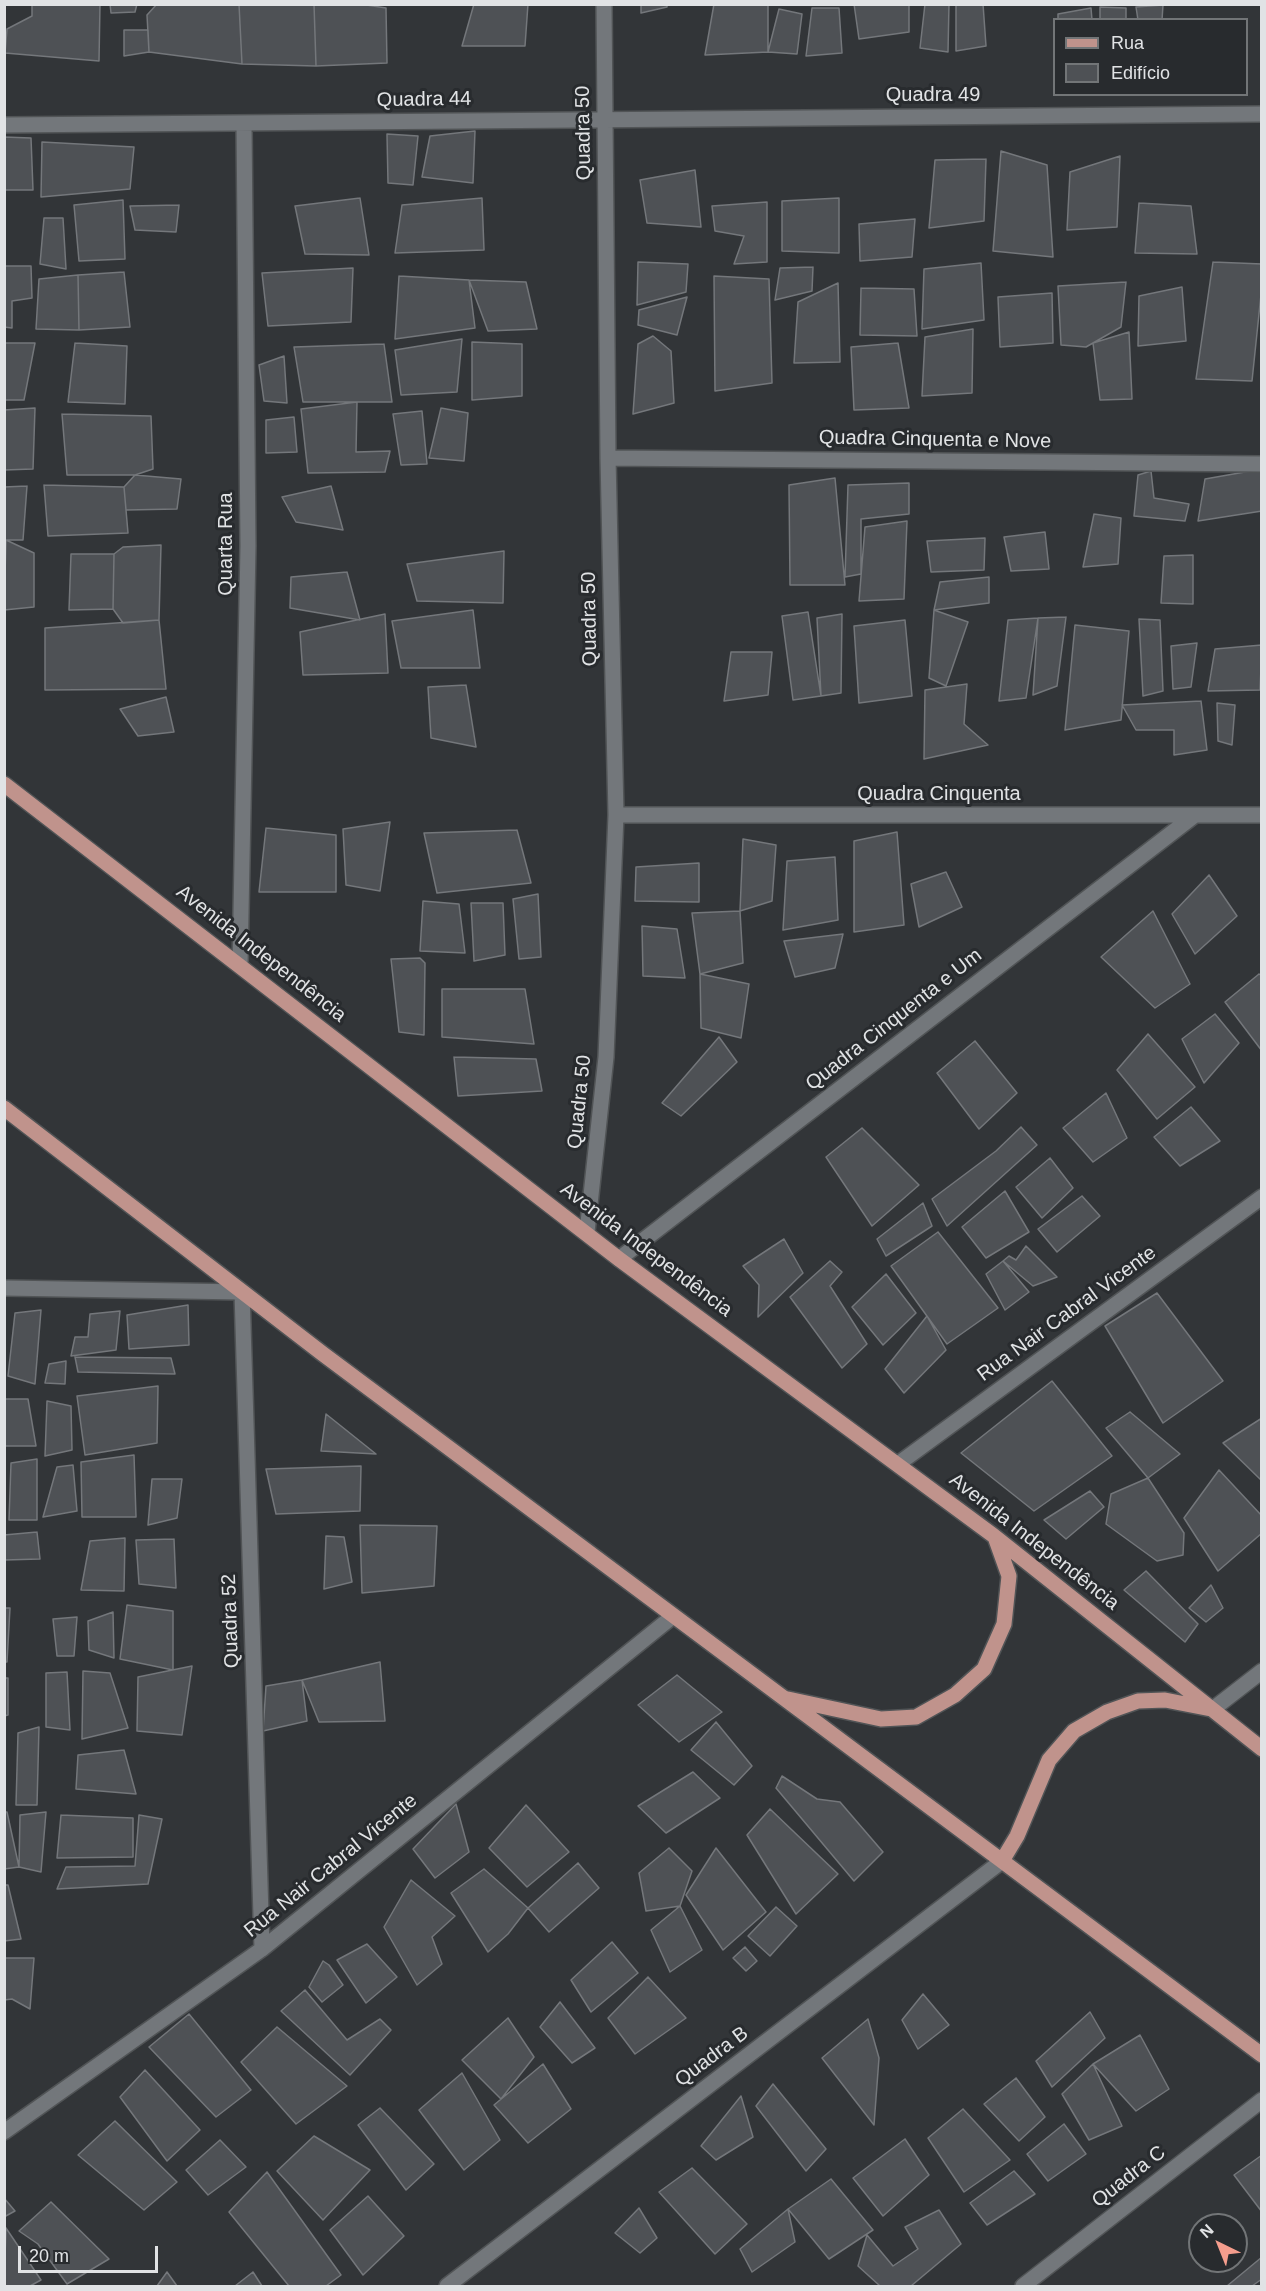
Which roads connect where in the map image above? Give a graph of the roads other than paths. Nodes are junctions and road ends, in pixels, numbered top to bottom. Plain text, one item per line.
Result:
1 (604, 4) edge
2 (1262, 114) edge
3 (605, 119) junction
4 (244, 124) junction
5 (4, 125) edge
6 (608, 458) junction
7 (1262, 464) edge
8 (4, 784) edge
9 (616, 815) junction
10 (1195, 815) junction
11 (1262, 815) edge
12 (240, 965) junction
13 (4, 1108) edge
14 (1262, 1197) edge
15 (586, 1232) junction
16 (619, 1259) junction
17 (4, 1288) edge
18 (242, 1293) junction
19 (898, 1464) junction
20 (994, 1536) junction
21 (672, 1617) junction
22 (1262, 1671) edge
23 (782, 1698) junction
24 (1213, 1709) junction
25 (1262, 1749) edge
26 (1002, 1861) junction
27 (262, 1949) junction
28 (1262, 2055) edge
29 (1262, 2100) edge
30 (4, 2132) edge
31 (447, 2286) edge
32 (1023, 2286) edge

1 - 3 street, Quadra 50
2 - 3 street, Quadra 49
3 - 4 street, Quadra 44
3 - 6 street, Quadra 50
4 - 5 street, Quadra 44
4 - 12 street, Quarta Rua
6 - 7 street, Quadra Cinquenta e Nove
6 - 9 street, Quadra 50
8 - 12 main road, Avenida Independência
9 - 10 street, Quadra Cinquenta
9 - 15 street, Quadra 50
10 - 11 street, Quadra Cinquenta
10 - 16 street, Quadra Cinquenta e Um
12 - 15 main road, Avenida Independência
13 - 18 main road
14 - 19 street, Rua Nair Cabral Vicente
15 - 16 main road, Avenida Independência
16 - 19 main road, Avenida Independência
17 - 18 street
18 - 21 main road
18 - 27 street, Quadra 52
19 - 20 main road, Avenida Independência
20 - 23 main road
20 - 24 main road, Avenida Independência
21 - 23 main road
21 - 27 street, Rua Nair Cabral Vicente
22 - 24 street
23 - 26 main road
24 - 25 main road, Avenida Independência
24 - 26 main road
26 - 28 main road
26 - 31 street, Quadra B
27 - 30 street, Rua Nair Cabral Vicente
29 - 32 street, Quadra C

